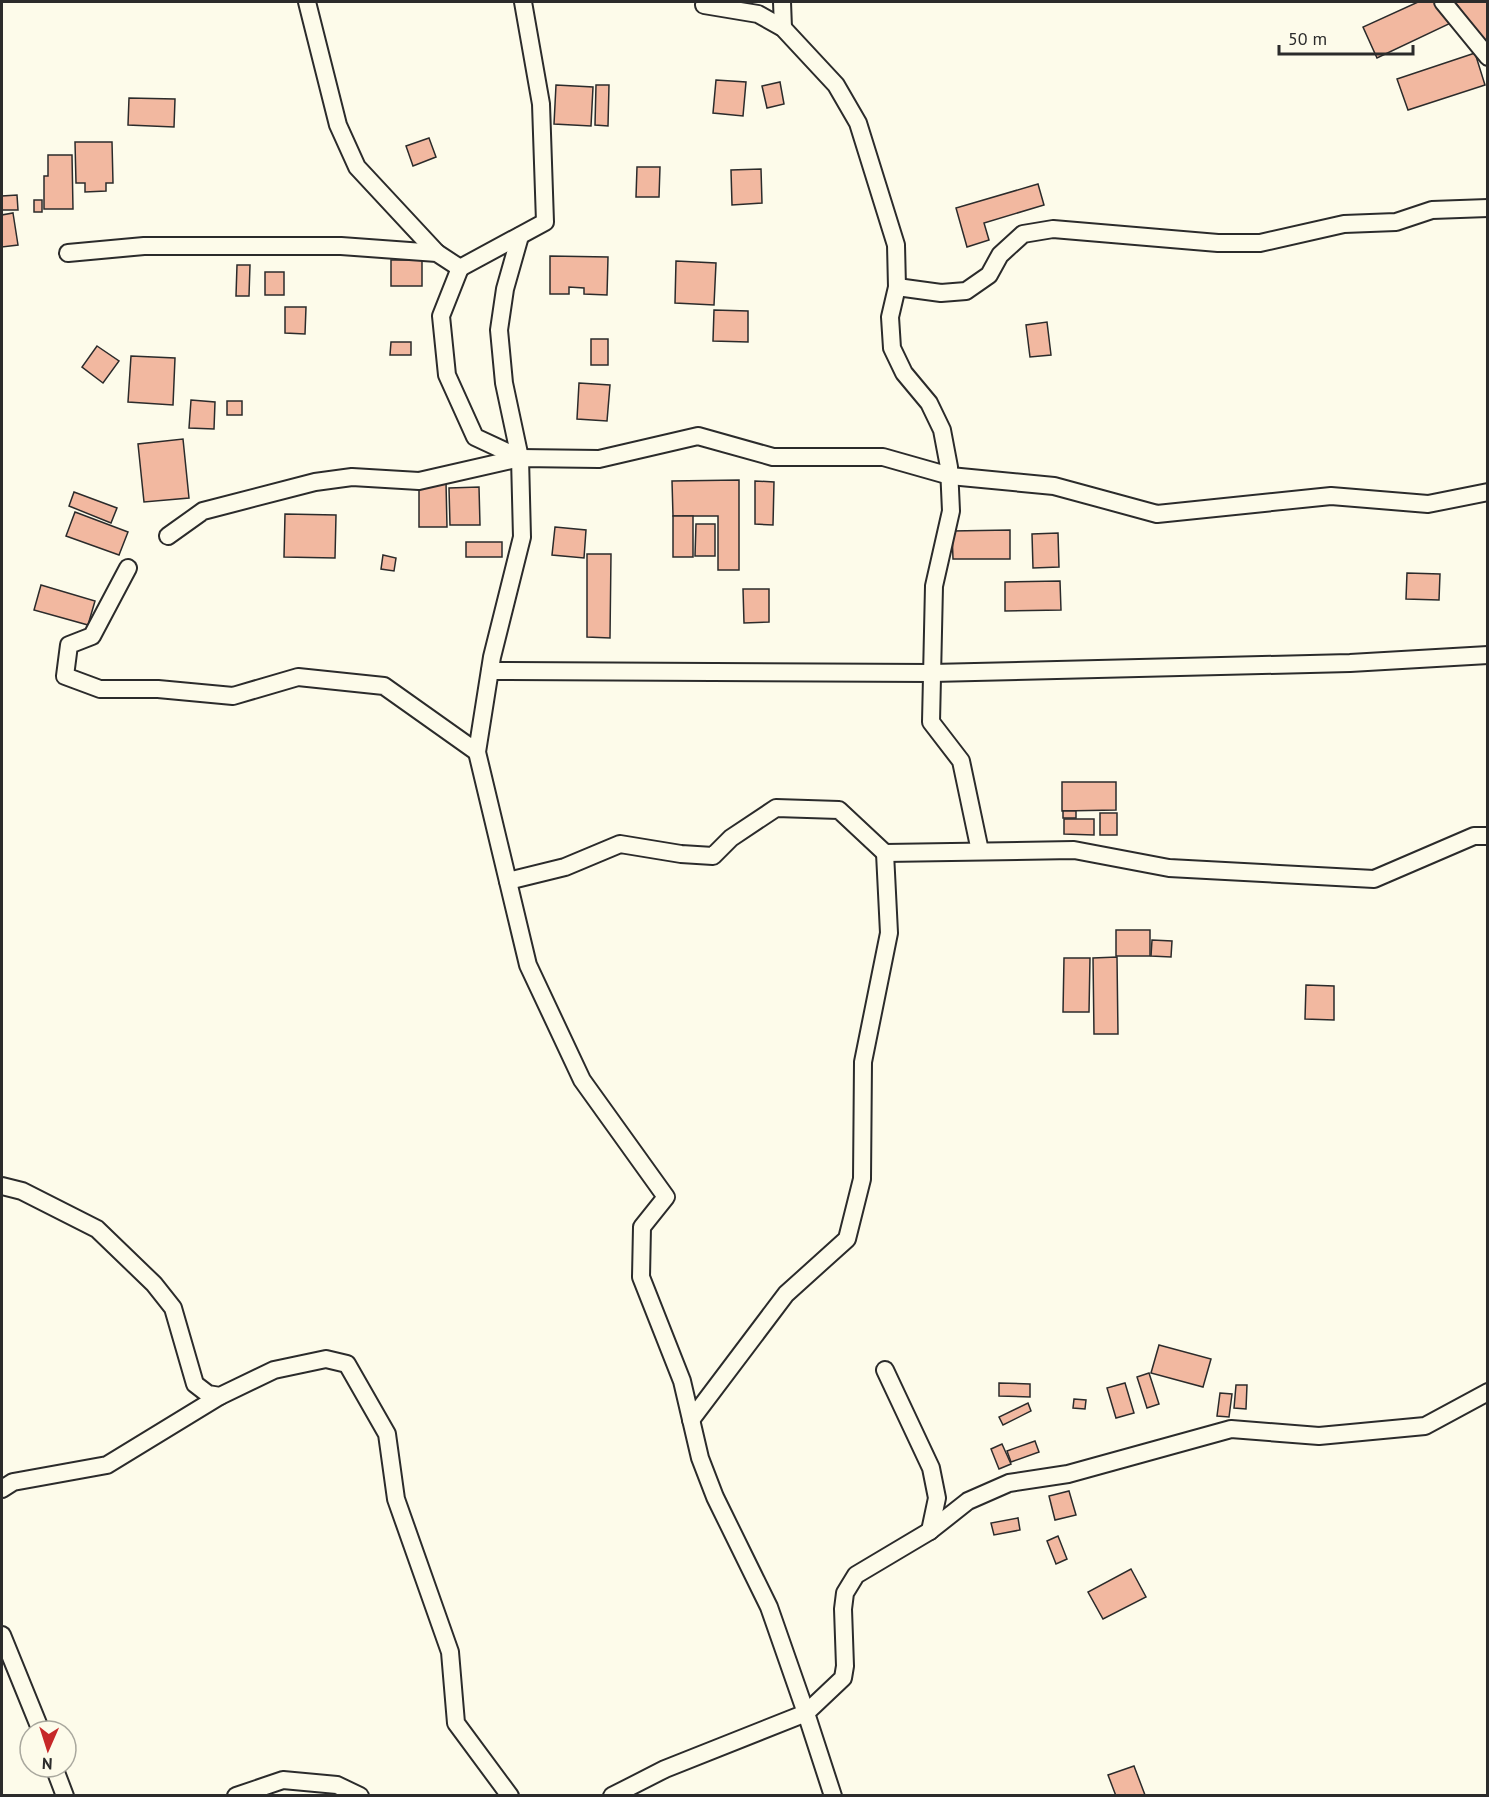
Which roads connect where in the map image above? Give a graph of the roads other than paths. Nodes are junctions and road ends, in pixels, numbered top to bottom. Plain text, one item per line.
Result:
1 (307, 2) edge
2 (523, 2) edge
3 (782, 2) edge
4 (1443, 2) edge
5 (704, 5) dead end
6 (783, 28) junction
7 (1488, 57) edge
8 (1488, 208) edge
9 (520, 236) junction
10 (68, 253) dead end
11 (436, 253) junction
12 (460, 268) junction
13 (897, 287) junction
14 (520, 458) junction
15 (950, 476) junction
16 (1488, 492) edge
17 (168, 536) dead end
18 (128, 568) dead end
19 (1488, 655) edge
20 (490, 671) junction
21 (932, 673) junction
22 (477, 752) junction
23 (1488, 836) edge
24 (980, 851) junction
25 (885, 853) junction
26 (508, 880) junction
27 (2, 1186) edge
28 (885, 1370) dead end
29 (1488, 1392) edge
30 (220, 1396) junction
31 (691, 1420) junction
32 (2, 1489) edge
33 (930, 1531) junction
34 (2, 1635) edge
35 (806, 1713) junction
36 (36, 1719) edge
37 (59, 1779) edge
38 (65, 1796) edge
39 (236, 1796) edge
40 (360, 1796) edge
41 (510, 1796) edge
42 (612, 1796) edge
43 (833, 1796) edge

1 - 11 street
2 - 9 street
3 - 6 street
4 - 7 street
5 - 6 street
6 - 13 street
8 - 13 street
9 - 12 street
9 - 14 street
10 - 11 street
11 - 12 street
12 - 14 street
13 - 15 street
14 - 15 street
14 - 17 street
14 - 20 street
15 - 16 street
15 - 21 street
18 - 22 street
19 - 21 street
20 - 21 street
20 - 22 street
21 - 24 street
22 - 26 street
23 - 24 street
24 - 25 street
25 - 26 street
25 - 31 street
26 - 31 street
27 - 30 street
28 - 33 street
29 - 33 street
30 - 32 street
30 - 41 street
31 - 35 street
33 - 35 street
34 - 36 street
35 - 42 street
35 - 43 street
37 - 38 street
39 - 40 street

